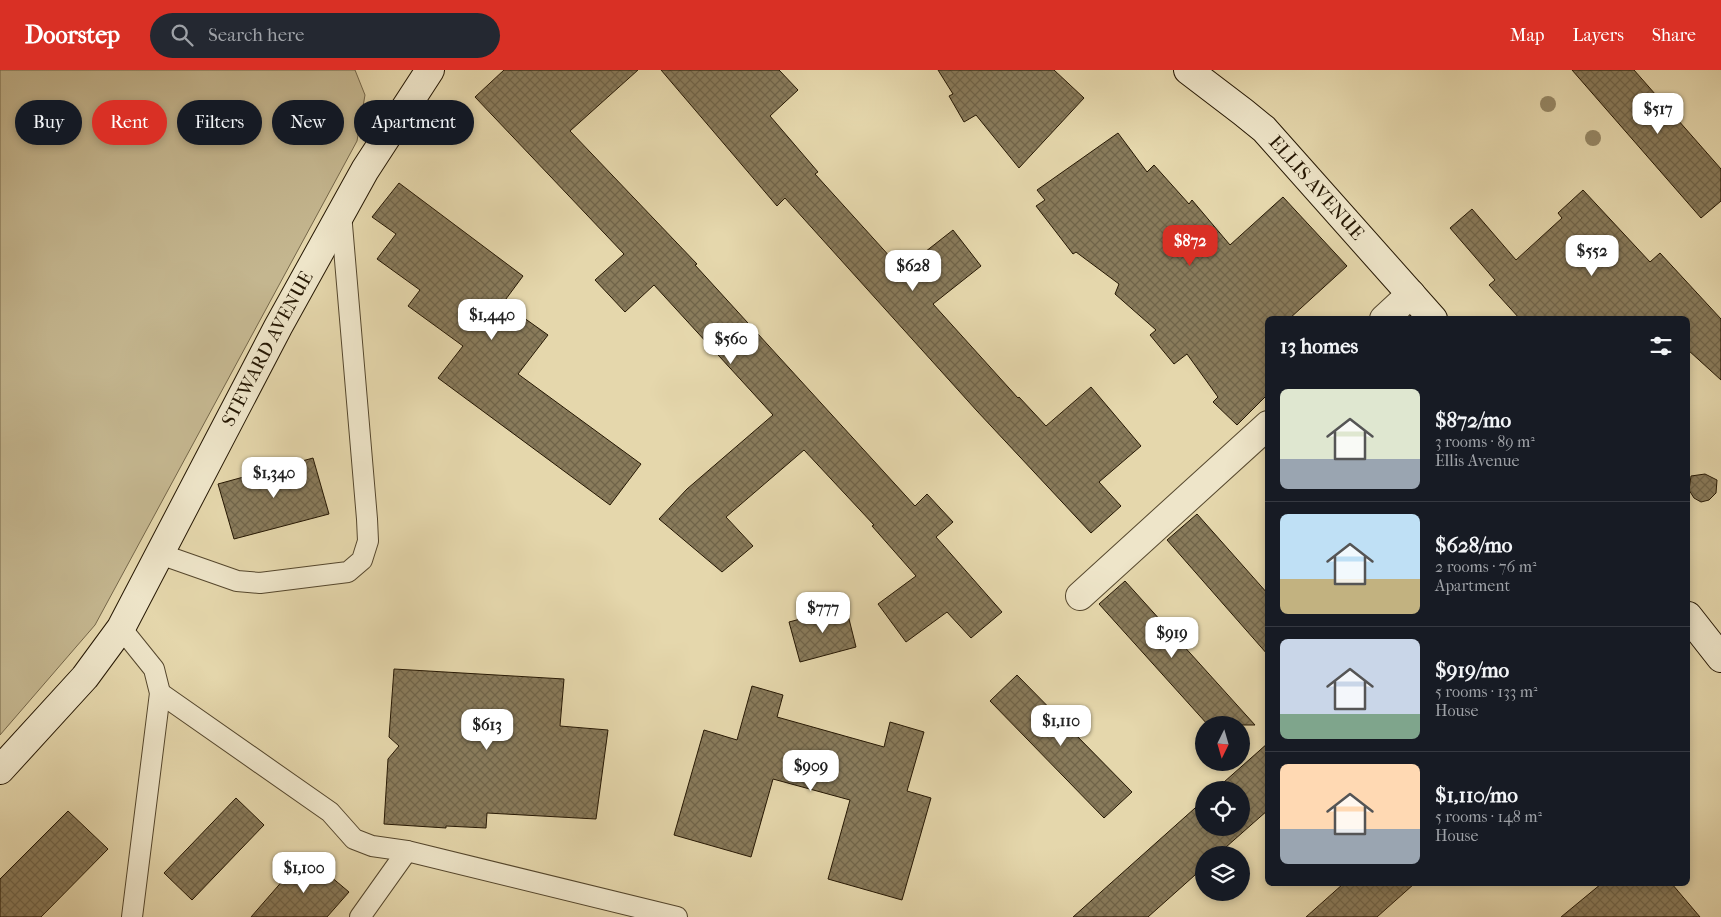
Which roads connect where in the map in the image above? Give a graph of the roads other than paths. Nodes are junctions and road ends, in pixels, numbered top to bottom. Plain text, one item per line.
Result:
1 (1188, 70) edge
2 (422, 73) edge
3 (341, 214) junction
4 (1411, 294) junction
5 (1387, 316) edge
6 (1430, 316) edge
7 (1265, 428) edge
8 (160, 554) junction
9 (1080, 596) dead end
10 (1690, 619) edge
11 (121, 628) junction
12 (1721, 658) edge
13 (160, 693) junction
14 (0, 770) edge
15 (408, 851) junction
16 (132, 917) edge
17 (360, 917) edge
18 (678, 917) edge

1 - 4 street, ELLIS AVENUE
2 - 3 street, STEWARD AVENUE
3 - 8 street, STEWARD AVENUE
3 - 8 lane
4 - 5 street
4 - 6 street, ELLIS AVENUE
7 - 9 street
8 - 11 street, STEWARD AVENUE
10 - 12 street
11 - 13 lane
11 - 14 street, STEWARD AVENUE
13 - 15 lane
13 - 16 lane
15 - 17 lane
15 - 18 lane

